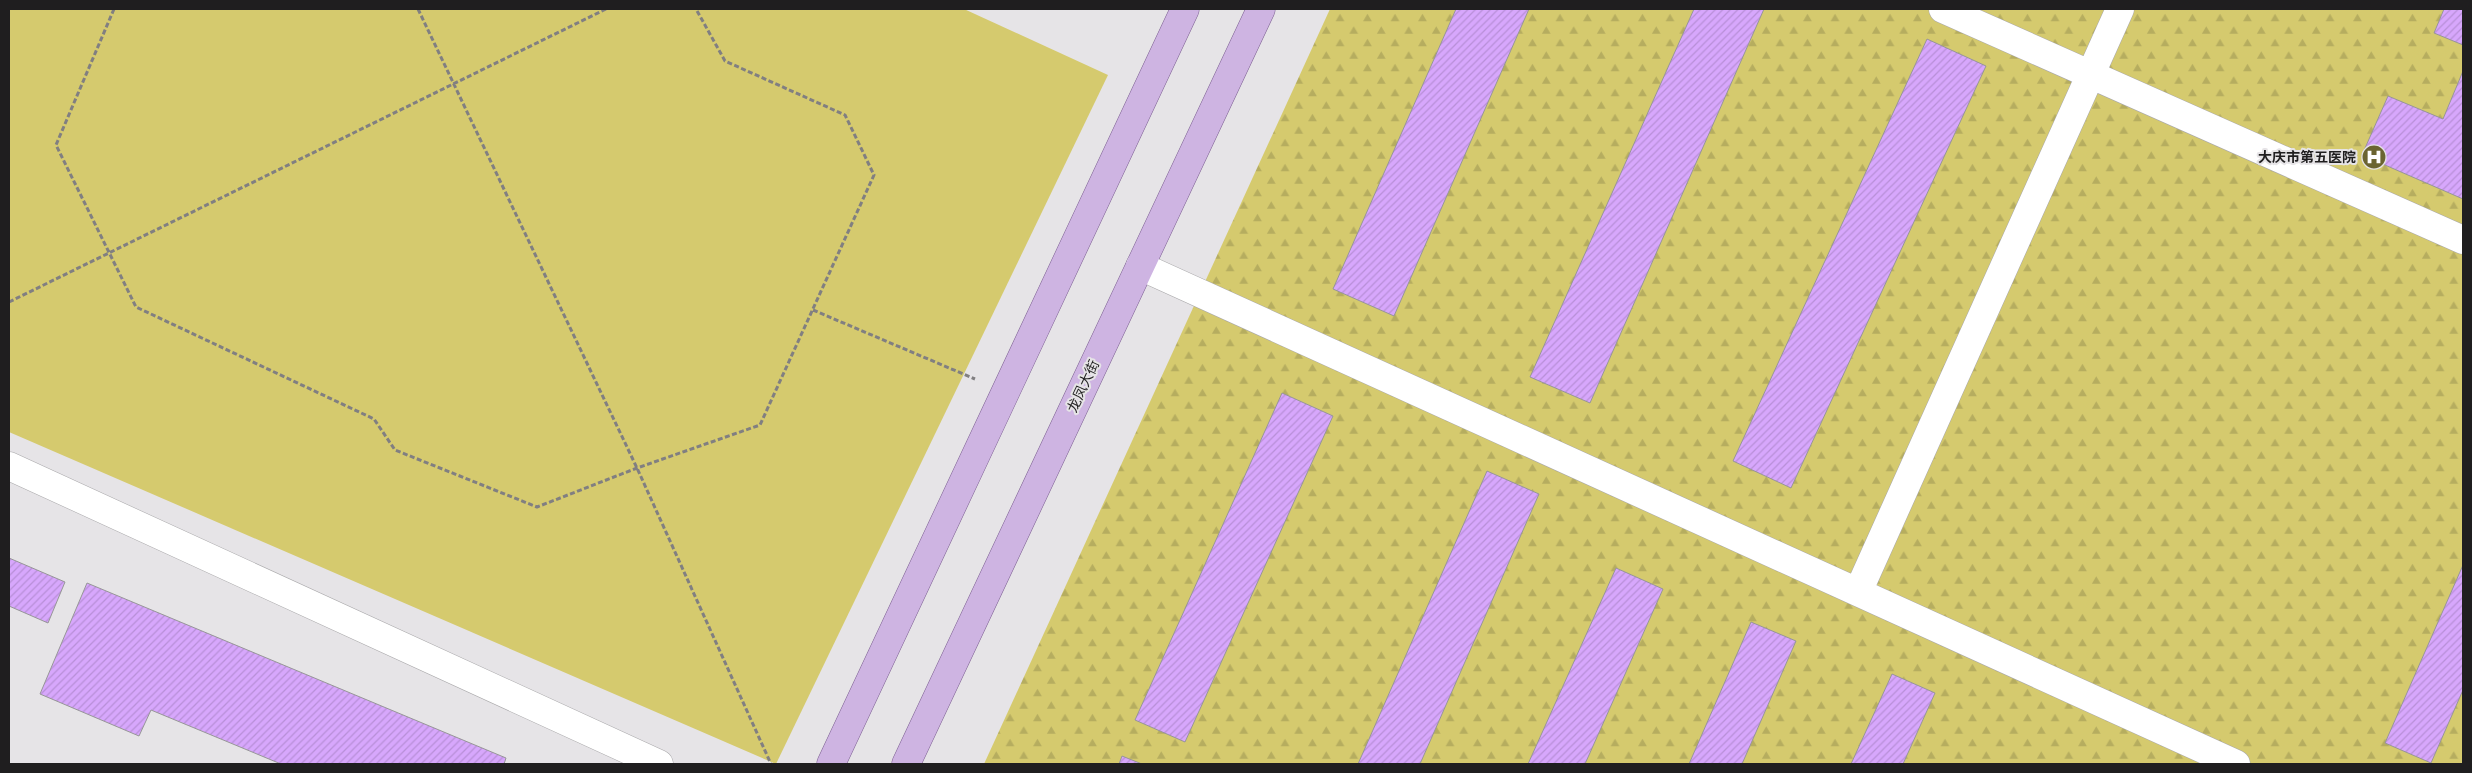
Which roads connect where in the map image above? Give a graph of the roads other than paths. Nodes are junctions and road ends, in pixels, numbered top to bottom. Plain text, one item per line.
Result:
1 (1185, 9) edge
2 (1261, 9) edge
3 (1943, 9) edge
4 (2120, 9) edge
5 (2091, 76) junction
6 (2463, 240) edge
7 (1140, 266) junction
8 (9, 466) edge
9 (1858, 592) junction
10 (659, 764) edge
11 (831, 764) edge
12 (906, 764) edge
13 (2236, 764) edge

1 - 11 main road
2 - 7 main road, 龙凤大街
3 - 5 street
4 - 5 street
5 - 6 street
5 - 9 street
7 - 9 street
7 - 12 main road, 龙凤大街
8 - 10 street
9 - 13 street

